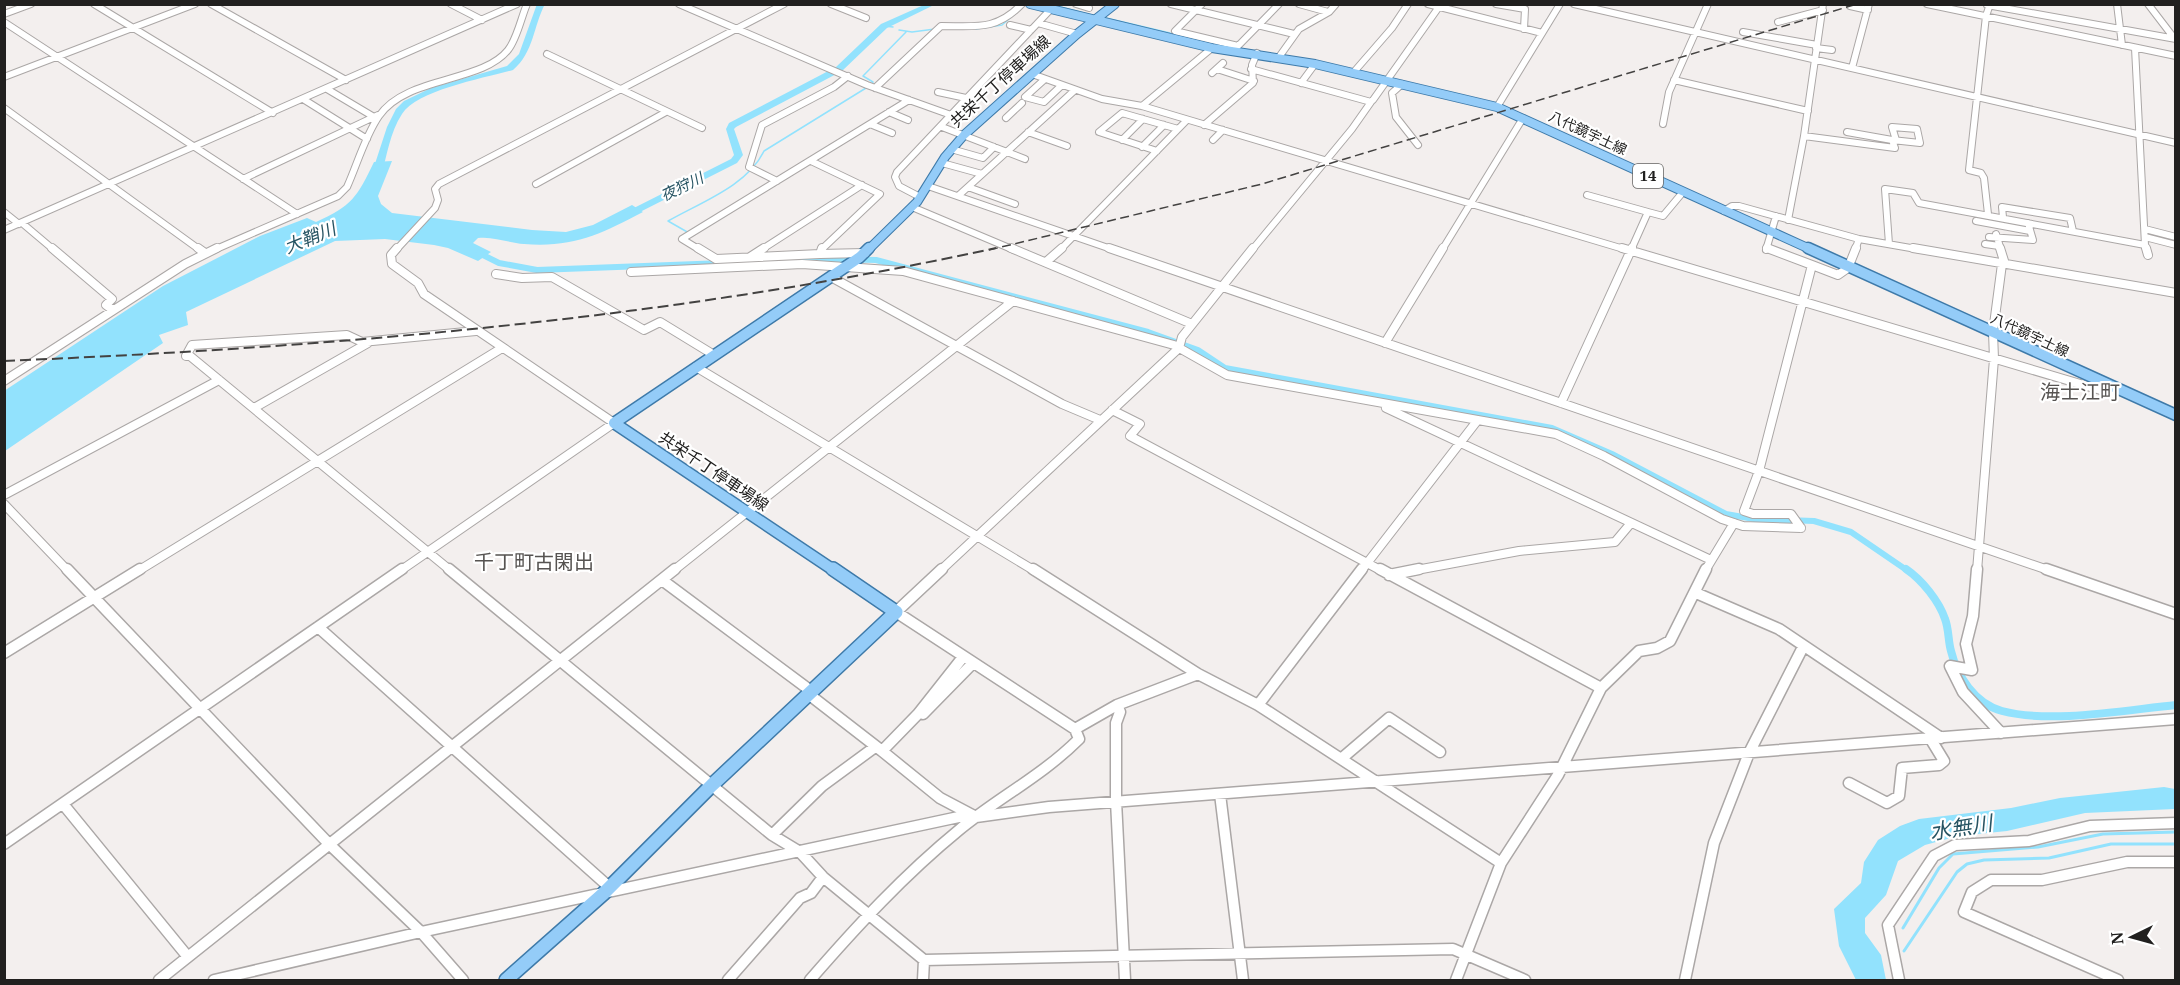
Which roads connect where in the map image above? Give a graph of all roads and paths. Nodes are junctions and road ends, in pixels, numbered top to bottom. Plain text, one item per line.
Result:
1 (32, 4) edge
2 (94, 4) edge
3 (195, 4) edge
4 (211, 4) edge
5 (451, 4) edge
6 (517, 4) edge
7 (527, 4) edge
8 (680, 4) edge
9 (784, 4) edge
10 (831, 4) edge
11 (1022, 4) edge
12 (1030, 4) edge
13 (1076, 4) edge
14 (1115, 4) edge
15 (1171, 4) edge
16 (1202, 4) edge
17 (1279, 4) edge
18 (1299, 4) edge
19 (1324, 4) edge
20 (1408, 4) edge
21 (1428, 4) edge
22 (1466, 4) edge
23 (1496, 4) edge
24 (1560, 4) edge
25 (1574, 4) edge
26 (1708, 4) edge
27 (1928, 4) edge
28 (2117, 4) edge
29 (2148, 4) edge
30 (1989, 5) edge
31 (1335, 6) edge
32 (1440, 6) edge
33 (1850, 6) dead end
34 (1867, 6) edge
35 (1525, 7) edge
36 (1823, 7) edge
37 (1089, 8) dead end
38 (1050, 10) junction
39 (1196, 10) junction
40 (1329, 12) junction
41 (4, 14) edge
42 (1468, 15) junction
43 (1986, 16) junction
44 (866, 18) dead end
45 (1096, 19) junction
46 (481, 20) junction
47 (4, 22) edge
48 (1778, 22) dead end
49 (1038, 23) junction
50 (1010, 25) dead end
51 (1259, 26) junction
52 (135, 28) junction
53 (2118, 28) junction
54 (737, 29) junction
55 (1524, 29) junction
56 (1031, 30) junction
57 (1743, 32) dead end
58 (1542, 33) junction
59 (1695, 33) junction
60 (1077, 34) junction
61 (1294, 34) junction
62 (2175, 38) edge
63 (2122, 45) junction
64 (1816, 46) junction
65 (1212, 48) junction
66 (2135, 48) junction
67 (1832, 50) dead end
68 (1257, 53) junction
69 (547, 54) dead end
70 (2175, 56) edge
71 (58, 57) junction
72 (1279, 57) junction
73 (1814, 60) junction
74 (1223, 63) dead end
75 (1316, 64) junction
76 (1251, 69) junction
77 (1852, 69) junction
78 (1353, 73) junction
79 (1032, 74) junction
80 (847, 76) junction
81 (4, 77) edge
82 (1045, 79) junction
83 (345, 80) junction
84 (1674, 80) junction
85 (1254, 81) junction
86 (1387, 81) junction
87 (1301, 83) junction
88 (1402, 84) junction
89 (871, 86) junction
90 (1062, 86) junction
91 (327, 89) junction
92 (620, 89) junction
93 (1075, 90) junction
94 (938, 92) dead end
95 (1979, 97) junction
96 (966, 98) junction
97 (303, 99) junction
98 (909, 100) junction
99 (1373, 100) dead end
100 (1000, 103) junction
101 (1142, 106) junction
102 (1497, 107) junction
103 (4, 108) edge
104 (1808, 111) junction
105 (272, 112) junction
106 (666, 112) junction
107 (889, 112) junction
108 (951, 115) junction
109 (376, 116) junction
110 (1006, 118) dead end
111 (1523, 118) junction
112 (1143, 119) junction
113 (908, 120) dead end
114 (1187, 120) junction
115 (870, 124) junction
116 (1663, 124) dead end
117 (1164, 125) junction
118 (1204, 125) junction
119 (942, 127) junction
120 (702, 128) dead end
121 (350, 129) junction
122 (1178, 129) junction
123 (1223, 130) junction
124 (1028, 132) junction
125 (1847, 132) dead end
126 (892, 134) dead end
127 (2138, 134) junction
128 (964, 135) junction
129 (1804, 136) junction
130 (1100, 138) dead end
131 (367, 139) junction
132 (1122, 140) junction
133 (1214, 140) dead end
134 (1894, 140) junction
135 (2175, 143) edge
136 (1418, 145) dead end
137 (194, 146) junction
138 (1067, 146) dead end
139 (994, 147) junction
140 (1143, 147) junction
141 (951, 149) junction
142 (1006, 152) junction
143 (1155, 153) junction
144 (1024, 159) dead end
145 (1323, 160) junction
146 (811, 161) junction
147 (942, 163) junction
148 (982, 174) junction
149 (243, 179) junction
150 (777, 181) junction
151 (108, 184) junction
152 (536, 184) dead end
153 (862, 185) junction
154 (928, 186) junction
155 (968, 188) junction
156 (1683, 192) junction
157 (1587, 195) dead end
158 (958, 196) junction
159 (920, 197) junction
160 (1472, 203) junction
161 (1016, 204) dead end
162 (912, 207) junction
163 (1724, 211) junction
164 (4, 212) edge
165 (1648, 212) junction
166 (297, 214) junction
167 (1988, 214) junction
168 (1776, 216) junction
169 (2003, 217) junction
170 (1788, 220) junction
171 (1976, 221) dead end
172 (19, 223) junction
173 (2028, 223) junction
174 (1994, 224) junction
175 (4, 230) edge
176 (2030, 231) junction
177 (2073, 231) junction
178 (1772, 233) junction
179 (1076, 236) junction
180 (1989, 237) dead end
181 (2145, 237) junction
182 (2175, 237) edge
183 (1859, 239) junction
184 (1998, 243) junction
185 (1888, 244) junction
186 (1984, 244) dead end
187 (2175, 245) edge
188 (1628, 251) junction
189 (205, 253) junction
190 (820, 254) junction
191 (862, 255) junction
192 (2148, 255) dead end
193 (750, 257) junction
194 (1046, 262) junction
195 (2004, 264) junction
196 (850, 265) junction
197 (1812, 265) junction
198 (1848, 268) junction
199 (632, 272) dead end
200 (496, 274) dead end
201 (831, 277) junction
202 (1222, 287) junction
203 (2175, 293) edge
204 (1013, 301) junction
205 (1802, 302) junction
206 (113, 310) junction
207 (1192, 324) junction
208 (476, 331) junction
209 (1993, 332) junction
210 (372, 341) junction
211 (1385, 343) junction
212 (958, 345) junction
213 (502, 348) junction
214 (1179, 348) junction
215 (714, 355) junction
216 (1994, 359) junction
217 (696, 367) junction
218 (219, 380) junction
219 (2096, 380) junction
220 (4, 381) edge
221 (2089, 388) junction
222 (2114, 394) dead end
223 (1374, 403) junction
224 (1561, 403) junction
225 (254, 408) junction
226 (1112, 410) junction
227 (2175, 415) edge
228 (1100, 420) junction
229 (1477, 421) junction
230 (614, 423) junction
231 (1461, 443) junction
232 (830, 449) junction
233 (318, 462) junction
234 (1759, 471) junction
235 (4, 495) edge
236 (4, 504) edge
237 (746, 513) junction
238 (1631, 523) junction
239 (1734, 523) junction
240 (978, 535) junction
241 (1977, 546) junction
242 (428, 552) junction
243 (1711, 560) junction
244 (1367, 563) junction
245 (1389, 575) junction
246 (662, 580) junction
247 (1696, 593) junction
248 (94, 599) junction
249 (896, 612) junction
250 (2175, 614) edge
251 (318, 627) junction
252 (1803, 647) junction
253 (4, 654) edge
254 (963, 657) junction
255 (561, 661) junction
256 (973, 663) junction
257 (1198, 674) junction
258 (1601, 688) junction
259 (812, 691) junction
260 (1117, 705) junction
261 (1258, 705) junction
262 (199, 710) junction
263 (2175, 719) edge
264 (1075, 729) junction
265 (2001, 733) junction
266 (1930, 738) junction
267 (1941, 738) junction
268 (451, 748) junction
269 (880, 750) junction
270 (1440, 752) dead end
271 (1749, 753) junction
272 (1341, 759) junction
273 (1562, 768) junction
274 (1374, 780) junction
275 (1849, 783) dead end
276 (712, 785) junction
277 (1220, 794) junction
278 (1116, 801) junction
279 (63, 804) junction
280 (972, 816) junction
281 (2175, 823) edge
282 (772, 835) junction
283 (4, 844) edge
284 (330, 845) junction
285 (800, 852) junction
286 (2175, 862) edge
287 (1501, 863) junction
288 (823, 877) junction
289 (605, 890) junction
290 (869, 913) junction
291 (421, 932) junction
292 (1240, 953) junction
293 (1467, 955) junction
294 (188, 957) junction
295 (1124, 957) junction
296 (924, 960) junction
297 (159, 981) edge
298 (214, 981) edge
299 (463, 981) edge
300 (506, 981) edge
301 (728, 981) edge
302 (810, 981) edge
303 (923, 981) edge
304 (1125, 981) edge
305 (1243, 981) edge
306 (1456, 981) edge
307 (1525, 981) edge
308 (1685, 981) edge
309 (1899, 981) edge
310 (2118, 981) edge

1 - 41 street
2 - 52 street
3 - 52 street
4 - 83 street
5 - 46 street
6 - 46 street
7 - 109 street
8 - 54 street
9 - 54 street
10 - 44 street
11 - 89 street
12 - 38 main road, 14
13 - 37 street
14 - 45 main road, 共栄千丁停車場線
15 - 39 street
16 - 39 street
17 - 51 street
18 - 40 street
19 - 31 street
20 - 78 street
21 - 32 street
22 - 42 street
23 - 35 street
24 - 58 street
25 - 59 street
26 - 59 street
27 - 43 street
28 - 53 street
29 - 62 street
30 - 43 street
30 - 53 street
31 - 40 street
32 - 42 street
32 - 86 street
33 - 34 street
34 - 77 street
35 - 55 street
36 - 48 street
36 - 64 street
38 - 45 main road, 14
38 - 49 street
39 - 51 street
39 - 51 street
40 - 61 street
42 - 55 street
43 - 63 street
43 - 95 street
45 - 60 main road, 共栄千丁停車場線
45 - 65 main road, 八代鏡宇土線 / 14
46 - 83 street
47 - 71 street
49 - 56 street
49 - 60 street
50 - 56 street
51 - 61 street
52 - 71 street
52 - 105 street
53 - 62 street
53 - 63 street
54 - 80 street
54 - 92 street
55 - 58 street
56 - 96 street
57 - 64 street
58 - 102 street
59 - 73 street
59 - 84 street
60 - 79 main road, 共栄千丁停車場線
61 - 72 street
63 - 66 street
64 - 67 street
64 - 73 street
65 - 68 main road, 八代鏡宇土線 / 14
65 - 101 street
66 - 70 street
66 - 127 street
68 - 72 main road, 八代鏡宇土線 / 14
68 - 76 street
69 - 92 street
71 - 81 street
71 - 137 street
72 - 75 main road, 八代鏡宇土線 / 14
73 - 77 street
73 - 104 street
74 - 85 street
75 - 78 main road, 八代鏡宇土線 / 14
75 - 87 street
76 - 85 street
76 - 87 street
77 - 95 street
78 - 86 main road, 八代鏡宇土線 / 14
79 - 82 street
79 - 100 main road, 共栄千丁停車場線
80 - 89 street
80 - 150 street
82 - 90 street
82 - 90 street
83 - 91 street
84 - 104 street
84 - 116 street
85 - 118 street
86 - 88 main road, 八代鏡宇土線 / 14
86 - 99 street
87 - 145 street
88 - 102 main road, 八代鏡宇土線 / 14
88 - 136 street
89 - 98 street
90 - 93 street
91 - 97 street
91 - 109 street
92 - 106 street
92 - 208 street
93 - 101 street
93 - 124 street
94 - 96 street
95 - 127 street
95 - 167 street
96 - 108 street
97 - 105 street
97 - 121 street
98 - 107 street
98 - 108 street
100 - 110 street
100 - 128 main road, 共栄千丁停車場線
101 - 114 street
102 - 111 main road, 八代鏡宇土線 / 14
103 - 151 street
104 - 129 street
105 - 137 street
106 - 120 street
106 - 152 street
107 - 113 street
107 - 115 street
108 - 119 street
109 - 121 street
109 - 131 street
111 - 156 main road, 八代鏡宇土線 / 14
111 - 160 street
112 - 117 street
112 - 132 street
112 - 132 street
114 - 118 street
114 - 122 street
115 - 126 street
115 - 146 street
117 - 122 street
117 - 140 street
118 - 123 street
119 - 128 street
119 - 159 street
121 - 131 street
121 - 149 street
122 - 143 street
123 - 133 street
123 - 145 street
124 - 138 street
124 - 142 street
125 - 134 street
127 - 135 street
127 - 181 street
128 - 139 street
128 - 141 main road, 共栄千丁停車場線
129 - 134 street
129 - 170 street
130 - 143 street
131 - 166 street
132 - 140 street
134 - 134 street
137 - 149 street
137 - 151 street
139 - 141 street
139 - 142 street
140 - 143 street
141 - 147 main road, 共栄千丁停車場線
142 - 144 street
142 - 148 street
143 - 179 street
145 - 160 street
145 - 202 street
146 - 150 street
146 - 153 street
147 - 148 street
147 - 154 main road, 共栄千丁停車場線
148 - 155 street
149 - 166 street
150 - 193 street
151 - 172 street
151 - 189 street
153 - 190 street
153 - 193 street
154 - 158 street
154 - 159 main road, 共栄千丁停車場線
155 - 158 street
155 - 161 street
156 - 163 main road, 八代鏡宇土線 / 14
156 - 165 street
157 - 165 street
158 - 179 street
159 - 162 main road, 共栄千丁停車場線
160 - 188 street
160 - 211 street
162 - 191 main road, 共栄千丁停車場線
162 - 194 street
163 - 168 street
163 - 178 main road, 八代鏡宇土線 / 14
164 - 172 street
165 - 188 street
166 - 189 street
167 - 169 street
167 - 185 street
168 - 170 street
168 - 178 street
169 - 173 street
169 - 177 street
170 - 183 street
171 - 174 street
172 - 175 street
172 - 206 street
173 - 176 street
173 - 177 street
174 - 176 street
174 - 184 street
176 - 184 street
177 - 181 street
178 - 197 street
178 - 198 main road, 八代鏡宇土線 / 14
179 - 194 street
179 - 202 street
180 - 184 street
181 - 182 street
181 - 187 street
181 - 192 street
183 - 185 street
183 - 198 street
184 - 186 street
184 - 195 street
185 - 195 street
188 - 205 street
188 - 224 street
189 - 206 street
190 - 191 street
190 - 193 street
191 - 196 main road, 共栄千丁停車場線
194 - 207 street
195 - 203 street
195 - 209 street
196 - 199 street
196 - 201 main road, 共栄千丁停車場線
196 - 204 street
197 - 198 street
197 - 205 street
198 - 209 main road, 八代鏡宇土線 / 14
200 - 215 street
201 - 212 street
201 - 215 main road, 共栄千丁停車場線
202 - 207 street
202 - 211 street
204 - 212 street
204 - 214 street
205 - 216 street
205 - 234 street
206 - 220 street
207 - 214 street
208 - 210 street
208 - 213 street
209 - 216 street
209 - 219 main road, 八代鏡宇土線 / 14
210 - 218 street
210 - 225 street
211 - 224 street
212 - 228 street
212 - 232 street
213 - 230 street
213 - 233 street
214 - 223 street
214 - 226 street
215 - 217 main road, 共栄千丁停車場線
216 - 221 street
216 - 241 street
217 - 230 main road, 共栄千丁停車場線
217 - 232 street
218 - 225 street
218 - 235 street
219 - 221 street
219 - 227 main road, 八代鏡宇土線 / 14
221 - 222 street
223 - 229 street
223 - 231 street
224 - 234 street
225 - 233 street
226 - 228 street
226 - 244 street
228 - 240 street
229 - 231 street
229 - 239 street
230 - 237 main road, 共栄千丁停車場線
230 - 242 street
231 - 238 street
231 - 244 street
232 - 237 street
232 - 240 street
233 - 242 street
233 - 248 street
234 - 239 street
234 - 241 street
236 - 248 street
237 - 246 street
237 - 249 main road, 共栄千丁停車場線
238 - 243 street
238 - 245 street
239 - 243 street
240 - 249 street
240 - 257 street
241 - 250 street
241 - 265 street
242 - 251 street
242 - 255 street
243 - 247 street
244 - 245 street
244 - 261 street
245 - 258 street
246 - 255 street
246 - 259 street
247 - 252 street
247 - 258 street
248 - 253 street
248 - 262 street
249 - 254 street
249 - 259 main road
251 - 262 street
251 - 268 street
252 - 267 street
252 - 271 street
254 - 256 street
254 - 269 street
255 - 268 street
255 - 276 street
256 - 264 street
256 - 269 street
257 - 260 street
257 - 261 street
258 - 273 street
259 - 269 street
259 - 276 main road
260 - 264 street
260 - 278 street
261 - 272 street
262 - 279 street
262 - 284 street
263 - 265 street
264 - 280 street
265 - 267 street
266 - 267 street
266 - 271 street
266 - 275 street
268 - 284 street
268 - 289 street
269 - 280 street
269 - 282 street
270 - 272 street
271 - 273 street
271 - 308 street
272 - 274 street
273 - 274 street
273 - 287 street
274 - 277 street
274 - 287 street
276 - 282 street
276 - 289 main road
277 - 278 street
277 - 292 street
278 - 280 street
278 - 295 street
279 - 283 street
279 - 294 street
280 - 285 street
280 - 290 street
281 - 309 street
282 - 285 street
284 - 291 street
284 - 294 street
285 - 288 street
285 - 289 street
286 - 310 street
287 - 293 street
288 - 290 street
288 - 301 street
289 - 291 street
289 - 300 main road
290 - 296 street
290 - 302 street
291 - 298 street
291 - 299 street
292 - 293 street
292 - 295 street
292 - 305 street
293 - 306 street
293 - 307 street
294 - 297 street
295 - 296 street
295 - 304 street
296 - 303 street

